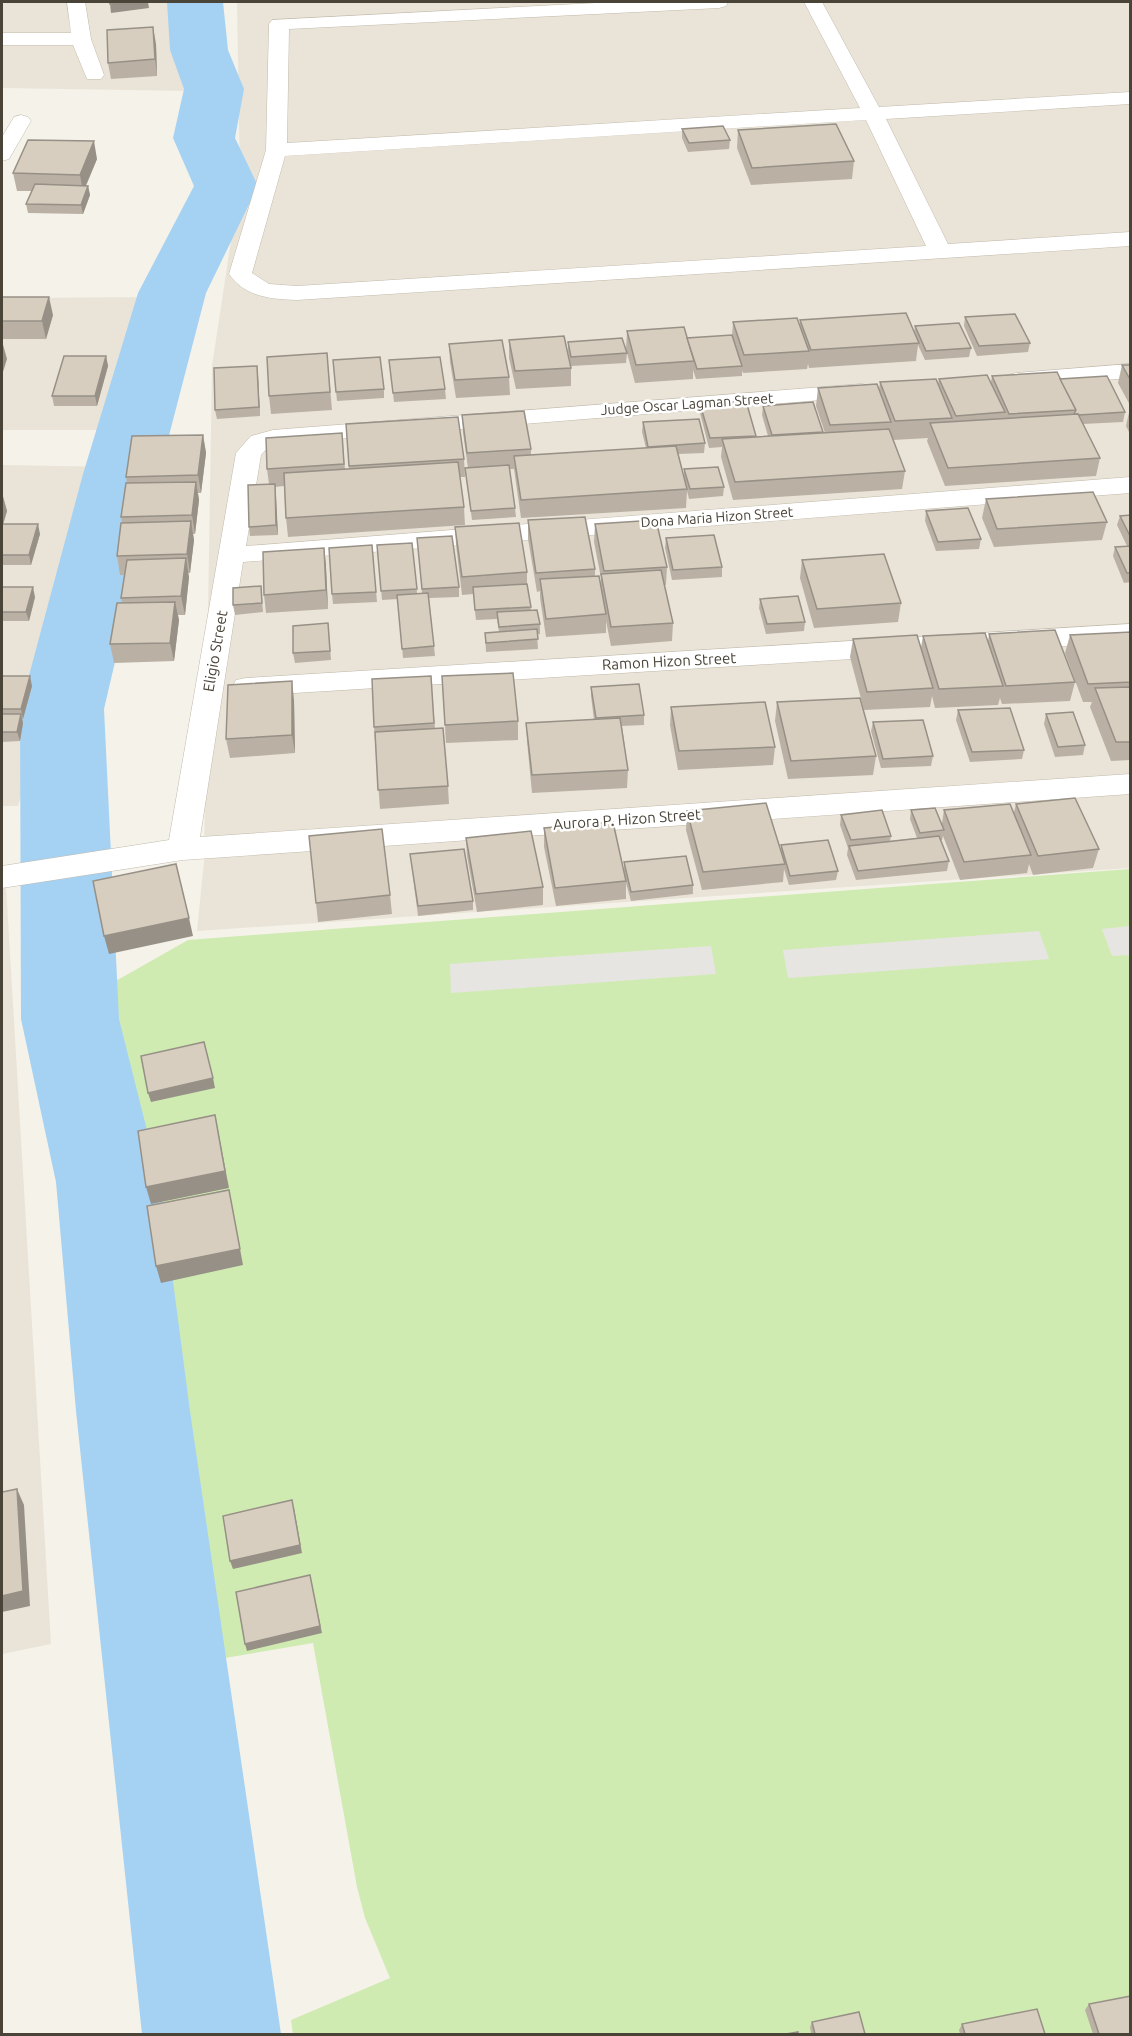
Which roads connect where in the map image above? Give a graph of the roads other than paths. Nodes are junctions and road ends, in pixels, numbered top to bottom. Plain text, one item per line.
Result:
1 (76, 2) edge
2 (719, 2) edge
3 (813, 2) edge
4 (2, 39) edge
5 (81, 39) junction
6 (94, 75) dead end
7 (1131, 98) edge
8 (873, 114) junction
9 (21, 121) dead end
10 (276, 150) junction
11 (2, 155) edge
12 (1131, 239) edge
13 (940, 251) junction
14 (1131, 371) edge
15 (992, 381) edge
16 (889, 388) edge
17 (249, 453) joint
18 (1131, 485) edge
19 (232, 555) junction
20 (1131, 633) edge
21 (208, 689) junction
22 (1131, 784) edge
23 (183, 849) junction
24 (2, 877) edge

1 - 5 street
2 - 10 street
3 - 8 street
4 - 5 street
5 - 6 street
7 - 8 street
8 - 10 street
8 - 13 street
9 - 11 street
10 - 13 street
12 - 13 street
14 - 15 street
16 - 17 street, Judge Oscar Lagman Street
17 - 19 street, Eligio Street
18 - 19 street, Dona Maria Hizon Street
19 - 21 street, Eligio Street
20 - 21 street, Ramon Hizon Street
21 - 23 street, Eligio Street
22 - 23 street, Aurora P. Hizon Street
23 - 24 street, Aurora P. Hizon Street

